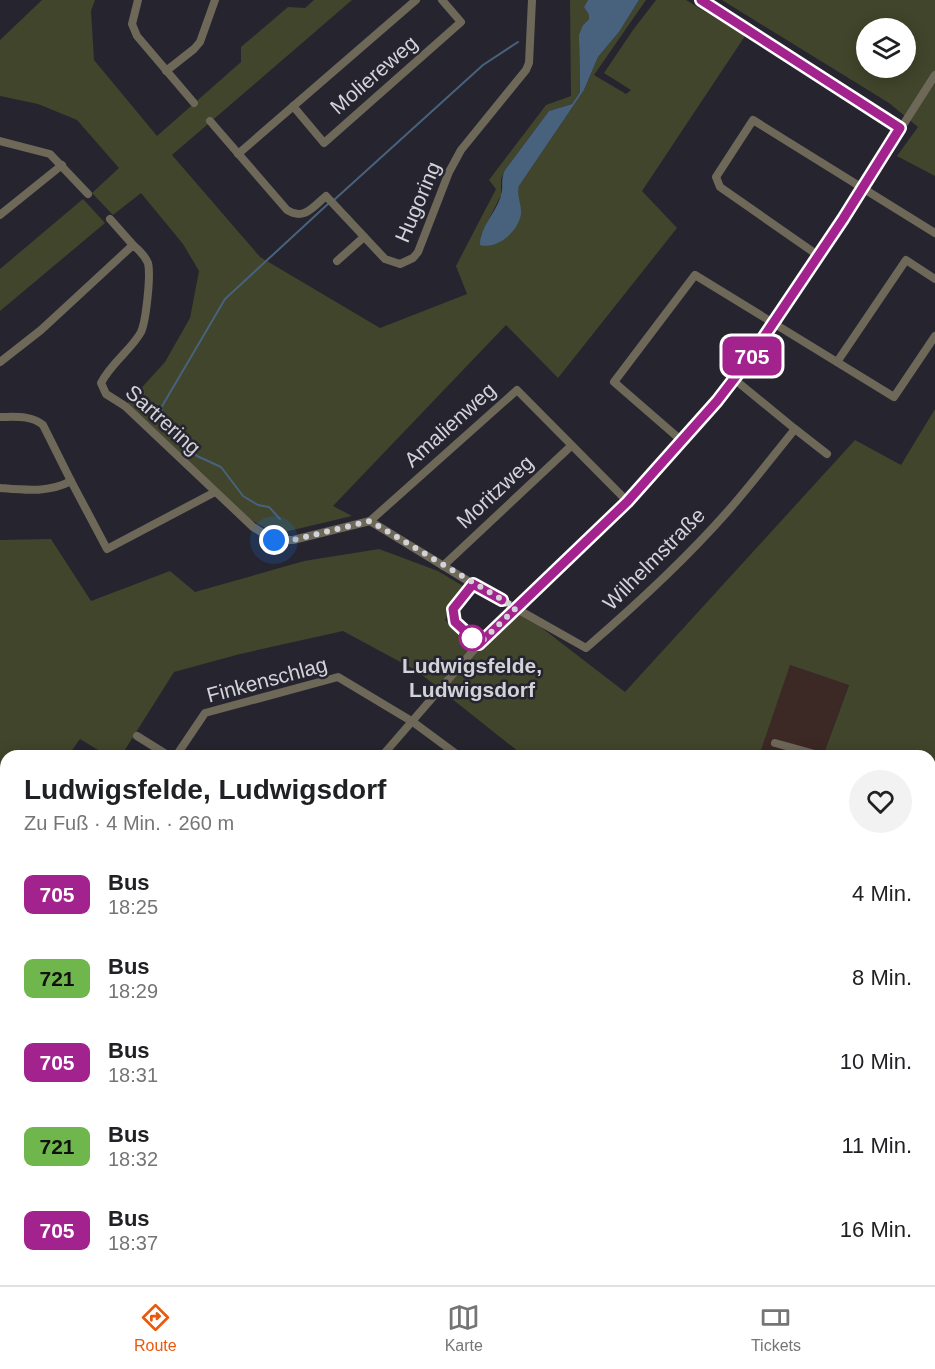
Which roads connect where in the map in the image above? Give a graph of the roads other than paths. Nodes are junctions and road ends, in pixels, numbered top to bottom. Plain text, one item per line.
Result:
1 (138, 0) edge
2 (215, 0) edge
3 (416, 0) edge
4 (442, 0) edge
5 (532, 0) edge
6 (701, 0) edge
7 (166, 71) junction
8 (935, 75) edge
9 (194, 103) dead end
10 (293, 106) junction
11 (210, 122) dead end
12 (900, 128) junction
13 (0, 141) edge
14 (238, 154) junction
15 (62, 165) junction
16 (863, 189) junction
17 (88, 194) dead end
18 (0, 215) edge
19 (110, 219) dead end
20 (935, 233) edge
21 (364, 237) junction
22 (133, 245) junction
23 (819, 256) junction
24 (337, 261) dead end
25 (935, 279) edge
26 (773, 324) junction
27 (935, 336) edge
28 (0, 362) edge
29 (837, 362) junction
30 (734, 379) junction
31 (0, 417) edge
32 (795, 429) junction
33 (682, 441) junction
34 (571, 446) junction
35 (827, 454) dead end
36 (71, 481) junction
37 (0, 488) edge
38 (215, 492) junction
39 (627, 502) junction
40 (370, 521) junction
41 (443, 566) junction
42 (516, 608) junction
43 (413, 722) junction
44 (137, 736) dead end
45 (775, 743) dead end
46 (159, 750) edge
47 (180, 750) edge
48 (387, 750) edge
49 (451, 750) edge
50 (800, 750) edge

1 - 7 street
2 - 7 street
3 - 10 street
4 - 10 street, Moliereweg
5 - 21 street, Hugoring
6 - 12 street
7 - 9 street
8 - 12 street
10 - 14 street
11 - 14 street
12 - 16 street
13 - 15 street
14 - 21 street, Hugoring
15 - 17 street
15 - 18 street
16 - 20 street
16 - 23 street
16 - 23 street
19 - 22 street, Sartrering
21 - 24 street
22 - 28 street
22 - 38 street, Sartrering
23 - 26 street
25 - 29 street
26 - 29 street
26 - 30 street
26 - 33 street
27 - 29 street
30 - 32 street
30 - 33 street
31 - 36 street
32 - 35 street
32 - 42 street, Wilhelmstraße
33 - 39 street
34 - 39 street, Amalienweg
34 - 40 street, Amalienweg
34 - 41 street, Moritzweg
36 - 37 street
36 - 38 street
38 - 40 street, Sartrering
39 - 42 street
40 - 41 street
41 - 42 street
42 - 43 street
43 - 47 street, Finkenschlag
43 - 48 street
43 - 49 street, Finkenschlag
44 - 46 street
45 - 50 street

